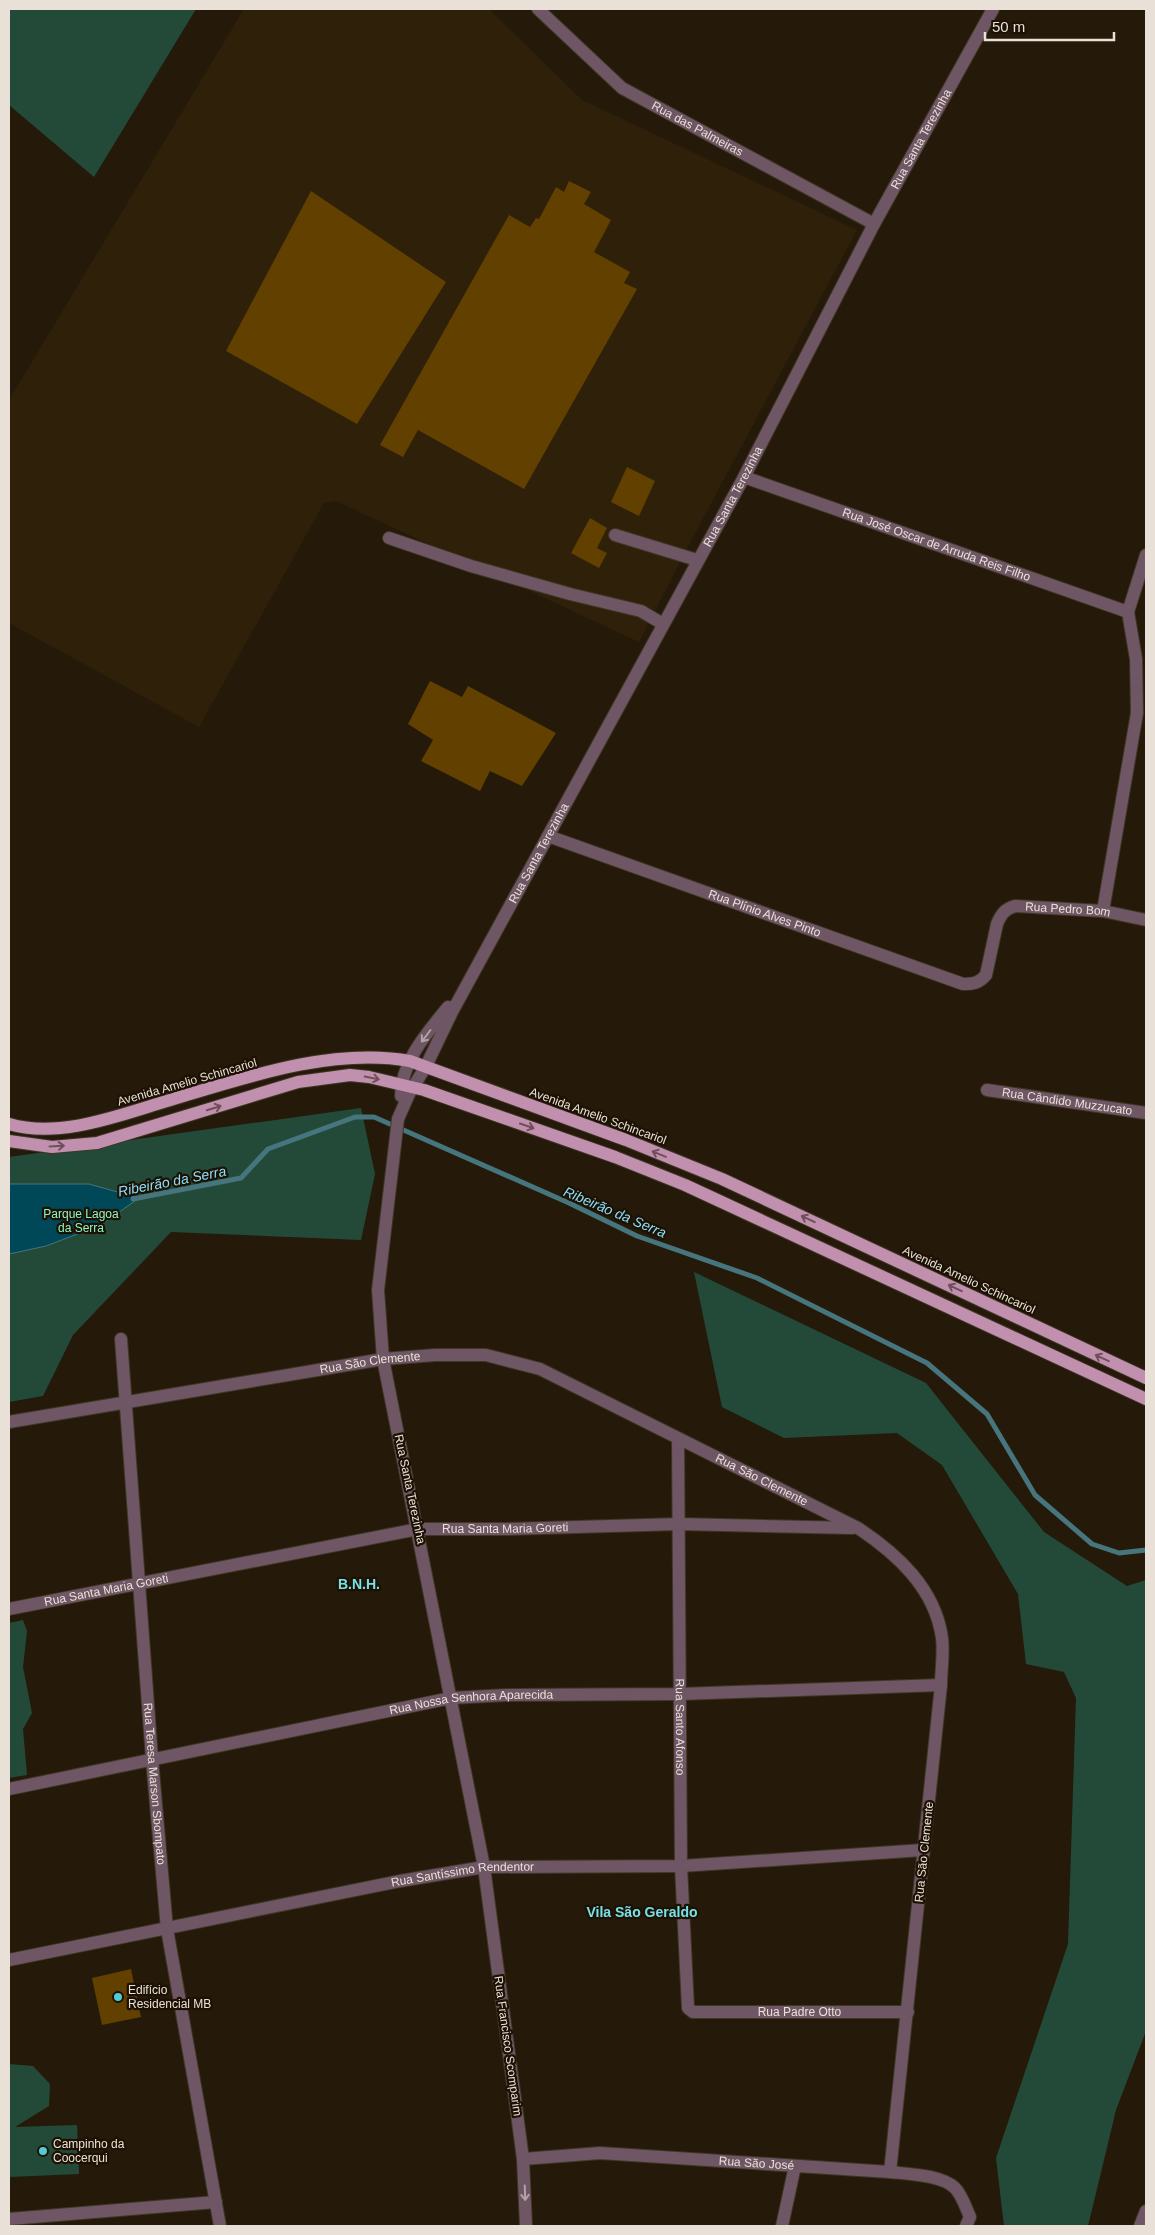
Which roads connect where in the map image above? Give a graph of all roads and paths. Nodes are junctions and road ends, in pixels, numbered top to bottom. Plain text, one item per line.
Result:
1 (538, 9) edge
2 (993, 9) edge
3 (874, 224) junction
4 (744, 477) junction
5 (615, 535) dead end
6 (389, 538) dead end
7 (1146, 555) edge
8 (697, 560) junction
9 (1128, 612) junction
10 (663, 624) junction
11 (548, 836) junction
12 (1103, 911) junction
13 (1146, 920) edge
14 (981, 981) joint
15 (467, 984) junction
16 (410, 1060) junction
17 (426, 1066) junction
18 (408, 1086) junction
19 (988, 1090) dead end
20 (1146, 1113) edge
21 (9, 1124) edge
22 (9, 1141) edge
23 (121, 1339) dead end
24 (383, 1359) junction
25 (1146, 1378) edge
26 (1146, 1399) edge
27 (126, 1403) junction
28 (9, 1422) edge
29 (678, 1439) junction
30 (679, 1524) junction
31 (858, 1528) junction
32 (418, 1529) junction
33 (140, 1584) junction
34 (9, 1610) edge
35 (941, 1684) junction
36 (680, 1694) junction
37 (451, 1698) junction
38 (152, 1759) junction
39 (9, 1789) edge
40 (924, 1850) junction
41 (484, 1866) junction
42 (681, 1866) junction
43 (167, 1929) junction
44 (9, 1960) edge
45 (693, 2012) joint
46 (908, 2012) junction
47 (523, 2159) junction
48 (795, 2166) junction
49 (890, 2172) junction
50 (216, 2202) junction
51 (1146, 2211) edge
52 (9, 2219) edge
53 (968, 2221) edge
54 (220, 2226) edge
55 (526, 2226) edge
56 (782, 2226) edge
57 (1140, 2226) edge

1 - 3 street, Rua das Palmeiras
2 - 3 street, Rua Santa Terezinha
3 - 4 street, Rua Santa Terezinha
4 - 8 street, Rua Santa Terezinha
4 - 9 street, Rua José Oscar de Arruda Reis Filho
5 - 8 street
6 - 10 street
7 - 9 street
8 - 10 street, Rua Santa Terezinha
9 - 12 street
10 - 11 street, Rua Santa Terezinha
11 - 14 street, Rua Plínio Alves Pinto
11 - 15 street, Rua Santa Terezinha
12 - 13 street, Rua Pedro Bom
12 - 14 street, Rua Pedro Bom
15 -> 16 street, Rua Santa Terezinha
15 - 17 street, Rua Santa Terezinha
16 - 17 main road, Avenida Amelio Schincariol
16 - 18 street, Rua Santa Terezinha
16 - 21 main road, Avenida Amelio Schincariol
17 - 18 street, Rua Santa Terezinha
25 -> 17 main road, Avenida Amelio Schincariol
22 -> 18 main road
18 - 24 street, Rua Santa Terezinha
18 -> 26 main road
19 - 20 street, Rua Cândido Muzzucato
23 - 27 street, Rua Teresa Marson Sbompato
24 - 27 street, Rua São Clemente
24 - 29 street, Rua São Clemente
24 - 32 street, Rua Santa Terezinha
27 - 28 street, Rua São Clemente
27 - 33 street, Rua Teresa Marson Sbompato
29 - 30 street, Rua Santo Afonso
29 - 31 street, Rua São Clemente
30 - 31 street, Rua Santa Maria Goreti
30 - 32 street, Rua Santa Maria Goreti
30 - 36 street, Rua Santo Afonso
31 - 35 street, Rua São Clemente
32 - 33 street, Rua Santa Maria Goreti
32 - 37 street, Rua Santa Terezinha
33 - 34 street, Rua Santa Maria Goreti
33 - 38 street, Rua Teresa Marson Sbompato
35 - 36 street, Rua Nossa Senhora Aparecida
35 - 40 street, Rua São Clemente
36 - 37 street, Rua Nossa Senhora Aparecida
36 - 42 street, Rua Santo Afonso
37 - 38 street, Rua Nossa Senhora Aparecida
37 - 41 street, Rua Santa Terezinha
38 - 39 street, Rua Nossa Senhora Aparecida
38 - 43 street, Rua Teresa Marson Sbompato
40 - 42 street, Rua Santíssimo Rendentor
40 - 46 street, Rua São Clemente
41 - 42 street, Rua Santíssimo Rendentor
41 - 43 street, Rua Santíssimo Rendentor
41 - 47 street, Rua Francisco Scomparim
42 - 45 street, Rua Santo Afonso
43 - 44 street, Rua Santíssimo Rendentor
43 - 50 street, Rua Teresa Marson Sbompato
45 - 46 street, Rua Padre Otto
46 - 49 street, Rua São Clemente
47 - 48 street, Rua São José
47 -> 55 street, Rua Francisco Scomparim
48 - 49 street, Rua São José
48 - 56 street
49 - 53 street, Rua São José
50 - 52 street
50 - 54 street, Rua Teresa Marson Sbompato
51 - 57 street

